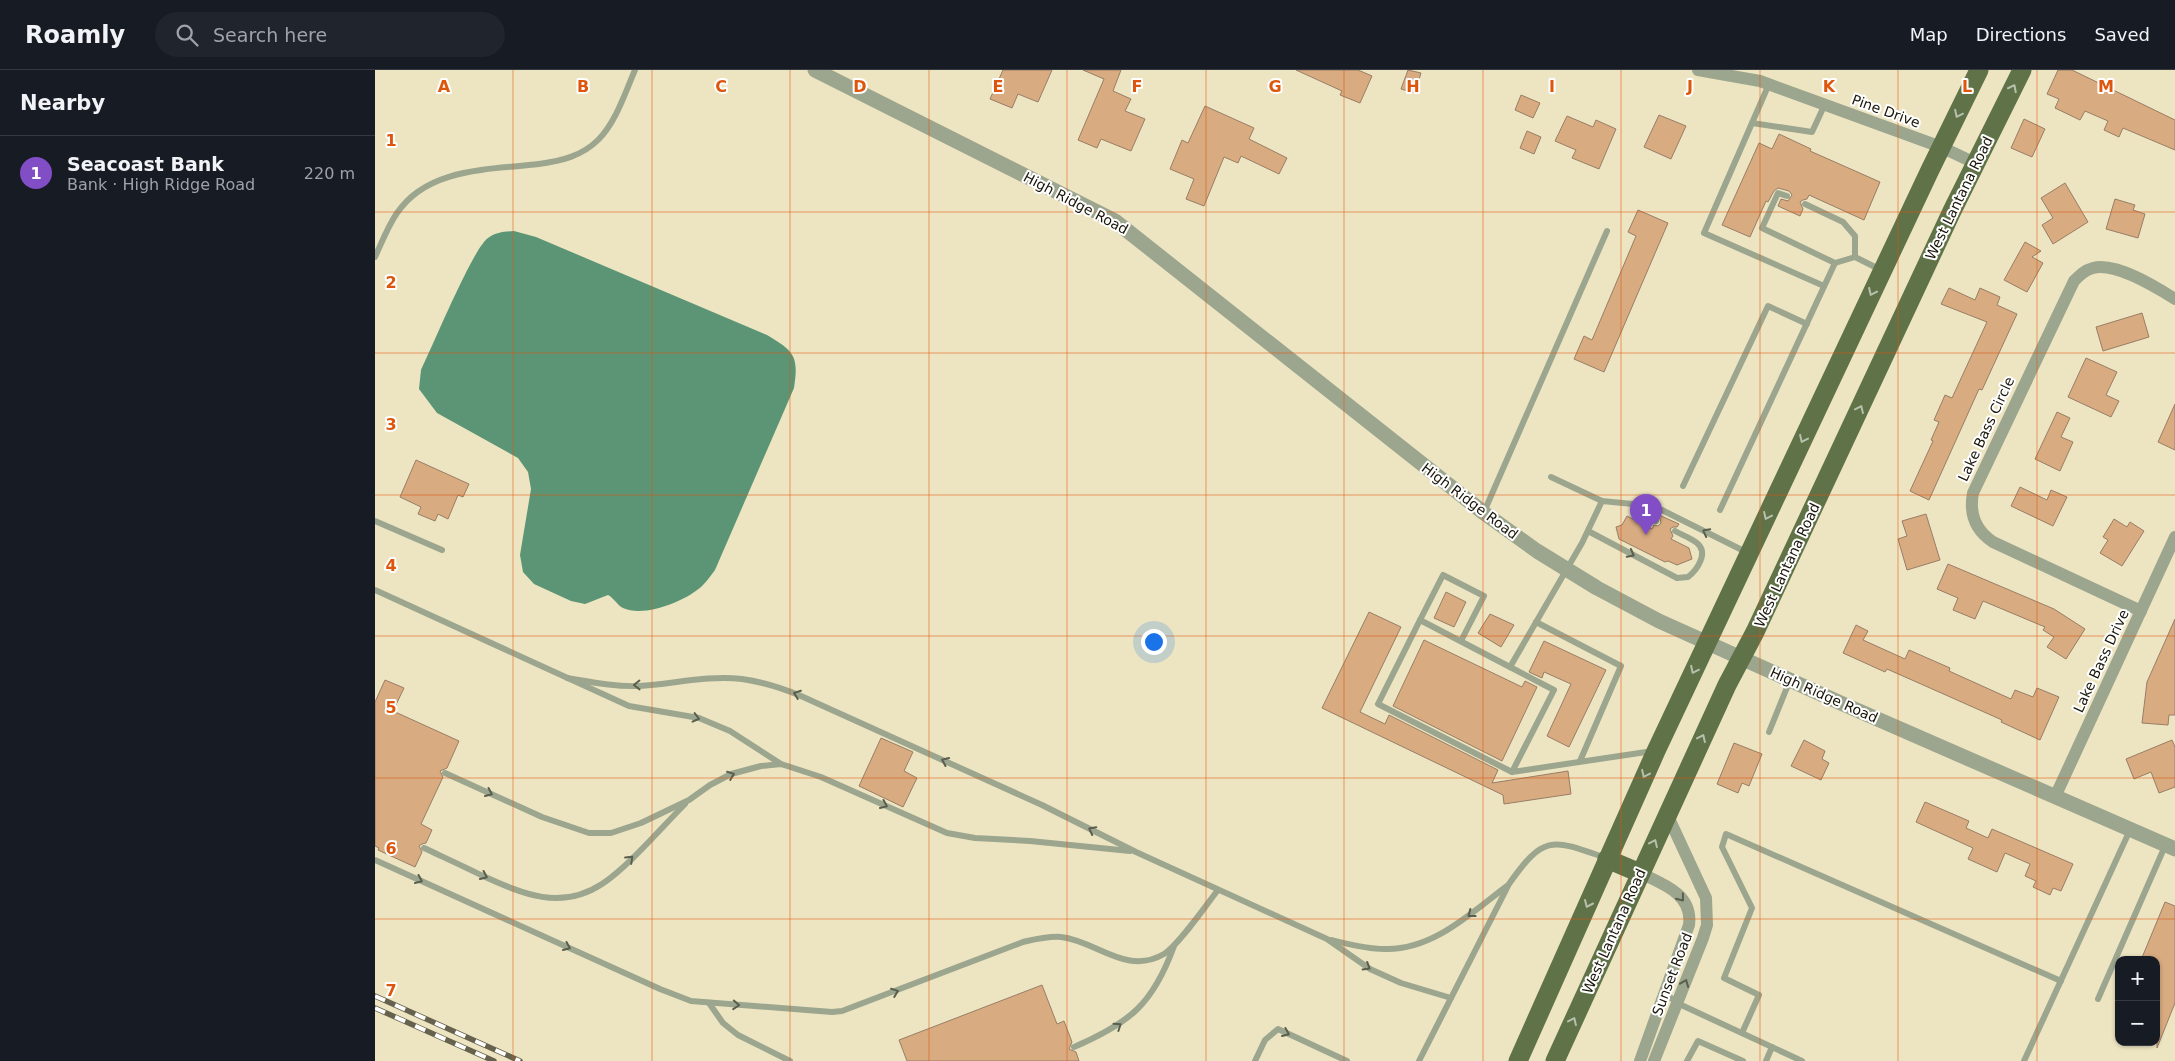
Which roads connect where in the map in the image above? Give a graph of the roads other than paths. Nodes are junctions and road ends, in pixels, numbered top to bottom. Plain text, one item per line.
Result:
1 (635, 70) edge
2 (815, 70) edge
3 (1698, 70) edge
4 (1979, 70) edge
5 (2022, 70) edge
6 (1769, 84) junction
7 (1825, 104) junction
8 (1752, 123) junction
9 (1941, 147) junction
10 (1975, 163) junction
11 (1787, 196) dead end
12 (1805, 204) dead end
13 (1607, 231) dead end
14 (375, 257) edge
15 (1855, 257) junction
16 (1835, 263) junction
17 (1882, 271) junction
18 (1824, 286) junction
19 (2175, 299) edge
20 (1807, 324) junction
21 (1551, 477) dead end
22 (1683, 486) dead end
23 (1603, 501) junction
24 (1645, 509) junction
25 (1720, 510) dead end
26 (1484, 513) junction
27 (375, 521) edge
28 (1656, 522) dead end
29 (1588, 531) junction
30 (1675, 532) dead end
31 (2175, 537) edge
32 (442, 550) dead end
33 (1750, 554) junction
34 (1567, 569) junction
35 (375, 590) edge
36 (2141, 611) junction
37 (1420, 620) junction
38 (1536, 622) junction
39 (1461, 641) junction
40 (1707, 643) junction
41 (1741, 658) junction
42 (1510, 667) junction
43 (567, 678) junction
44 (1791, 680) junction
45 (1769, 732) dead end
46 (1656, 751) junction
47 (1581, 761) junction
48 (781, 764) junction
49 (1511, 772) junction
50 (445, 773) dead end
51 (2055, 797) junction
52 (689, 800) junction
53 (1667, 814) junction
54 (2130, 829) junction
55 (2170, 847) edge
56 (424, 848) dead end
57 (1136, 852) junction
58 (1607, 859) junction
59 (375, 860) edge
60 (1641, 872) junction
61 (1509, 884) junction
62 (1218, 890) junction
63 (1327, 940) junction
64 (1175, 944) junction
65 (2061, 981) junction
66 (1663, 991) junction
67 (1451, 998) junction
68 (2098, 999) dead end
69 (709, 1003) junction
70 (1677, 1003) junction
71 (1742, 1033) junction
72 (1772, 1047) junction
73 (1074, 1048) dead end
74 (790, 1061) edge
75 (1255, 1061) edge
76 (1347, 1061) edge
77 (1419, 1061) edge
78 (1518, 1061) edge
79 (1555, 1061) edge
80 (1639, 1061) edge
81 (1654, 1061) edge
82 (1687, 1061) edge
83 (1743, 1061) edge
84 (1766, 1061) edge
85 (1802, 1061) edge
86 (2024, 1061) edge

1 - 14 lane
2 - 26 street, High Ridge Road
3 - 6 street, Pine Drive
4 -> 9 main road
10 -> 5 main road, West Lantana Road
6 - 7 street, Pine Drive
6 - 8 lane
7 - 8 lane
7 - 9 street, Pine Drive
8 - 18 lane
9 - 10 street, Pine Drive
9 - 17 main road
41 -> 10 main road, West Lantana Road
11 - 16 lane
12 - 15 lane
13 - 26 lane
15 - 16 lane
15 - 17 lane
16 - 18 lane
17 -> 33 main road
18 - 20 lane
19 - 36 street, Lake Bass Circle
20 - 22 lane
20 - 25 lane
21 - 23 lane
23 - 24 lane
23 - 29 lane
24 - 28 lane
33 -> 24 lane
26 - 34 street, High Ridge Road
27 - 32 lane
29 -> 30 lane
29 - 34 lane
31 - 36 street, Lake Bass Drive
33 - 40 main road
34 - 38 lane
34 - 40 street, High Ridge Road
35 - 43 lane
36 - 51 street, Lake Bass Drive
37 - 39 lane
37 - 39 lane
37 - 49 lane
38 - 42 lane
38 - 47 lane
39 - 42 lane
40 - 41 street, High Ridge Road
40 -> 46 main road
41 - 44 street, High Ridge Road
53 -> 41 main road, West Lantana Road
42 - 49 lane
43 -> 48 lane
57 -> 43 lane
44 - 45 lane
44 - 51 street, High Ridge Road
46 - 47 lane
46 -> 58 main road
47 - 49 lane
52 -> 48 lane
48 -> 57 lane
50 -> 52 lane
51 - 54 street, High Ridge Road
56 -> 52 lane
60 -> 53 main road, West Lantana Road
70 -> 53 street, Sunset Road
54 - 55 street, High Ridge Road
54 - 65 lane
55 - 68 lane
57 - 62 lane
58 - 60 main road
58 - 61 lane
58 -> 78 main road
59 -> 69 lane
60 -> 66 street, Sunset Road
79 -> 60 main road, West Lantana Road
61 -> 63 lane
61 - 67 lane
62 - 63 lane
62 - 64 lane
63 -> 67 lane
69 -> 64 lane
73 -> 64 lane
65 - 71 lane
65 - 86 lane
66 - 70 lane
66 - 80 street, Sunset Road
67 - 77 lane
69 - 74 lane
70 - 71 lane
70 - 81 street, Sunset Road
71 - 72 lane
72 - 84 lane
72 - 85 lane
75 -> 76 lane
82 - 83 lane

